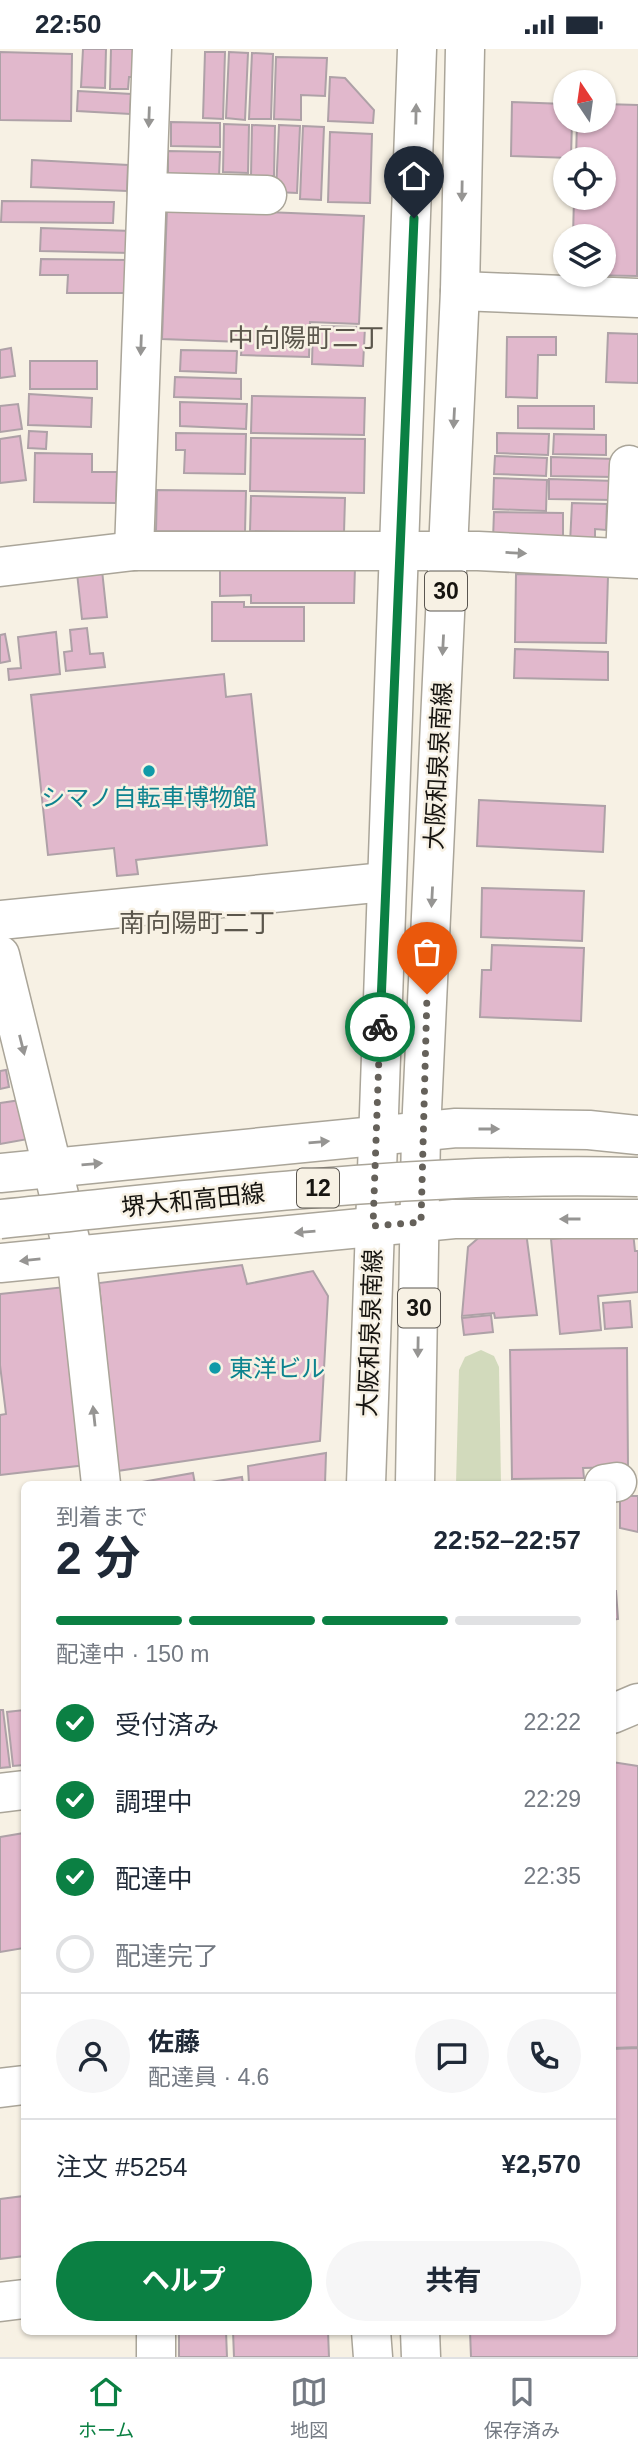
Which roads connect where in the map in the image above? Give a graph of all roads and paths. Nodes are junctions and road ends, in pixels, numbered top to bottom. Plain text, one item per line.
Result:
1 (152, 49) edge
2 (417, 49) edge
3 (465, 49) edge
4 (147, 192) junction
5 (267, 195) dead end
6 (460, 291) junction
7 (638, 298) edge
8 (629, 465) dead end
9 (398, 550) junction
10 (448, 550) junction
11 (134, 551) junction
12 (631, 559) edge
13 (0, 567) edge
14 (385, 882) junction
15 (0, 920) edge
16 (3, 978) edge
17 (421, 1132) junction
18 (638, 1135) edge
19 (376, 1137) junction
20 (52, 1168) junction
21 (0, 1173) edge
22 (638, 1177) edge
23 (0, 1219) edge
24 (638, 1219) edge
25 (421, 1222) junction
26 (373, 1226) junction
27 (74, 1255) junction
28 (0, 1263) edge
29 (101, 1481) edge
30 (366, 1481) edge
31 (415, 1481) edge
32 (637, 1688) edge
33 (616, 1710) edge
34 (21, 1790) edge
35 (0, 1793) edge
36 (21, 2085) edge
37 (0, 2088) edge
38 (21, 2299) edge
39 (0, 2302) edge
40 (156, 2335) edge
41 (372, 2335) edge
42 (420, 2335) edge
43 (156, 2357) edge
44 (373, 2357) edge
45 (421, 2357) edge

1 -> 4 street
9 -> 2 street, 大阪和泉泉南線 / 30
3 -> 6 street, 大阪和泉泉南線 / 30
4 - 5 street
4 -> 11 street
6 - 7 street
6 -> 10 street, 大阪和泉泉南線 / 30
8 - 12 street
9 - 10 street
9 - 11 street
9 - 14 street, 大阪和泉泉南線 / 30
10 -> 12 street
10 -> 17 street, 大阪和泉泉南線 / 30
11 - 13 street
14 - 15 street
14 - 19 street, 大阪和泉泉南線 / 30
16 -> 20 street
17 -> 18 street
17 - 19 street
17 - 25 street, 大阪和泉泉南線 / 30
20 -> 19 street
19 - 26 street, 大阪和泉泉南線 / 30
20 - 21 street
20 - 27 street
22 - 23 street, 堺大和高田線 / 12, bridge
24 -> 25 street
25 - 26 street
25 -> 31 street, 大阪和泉泉南線 / 30
26 -> 27 street
26 - 30 street, 大阪和泉泉南線 / 30
27 -> 28 street
29 -> 27 street
32 - 33 street
34 - 35 street
36 - 37 street
38 - 39 street
40 - 43 street
41 - 44 street
42 - 45 street

